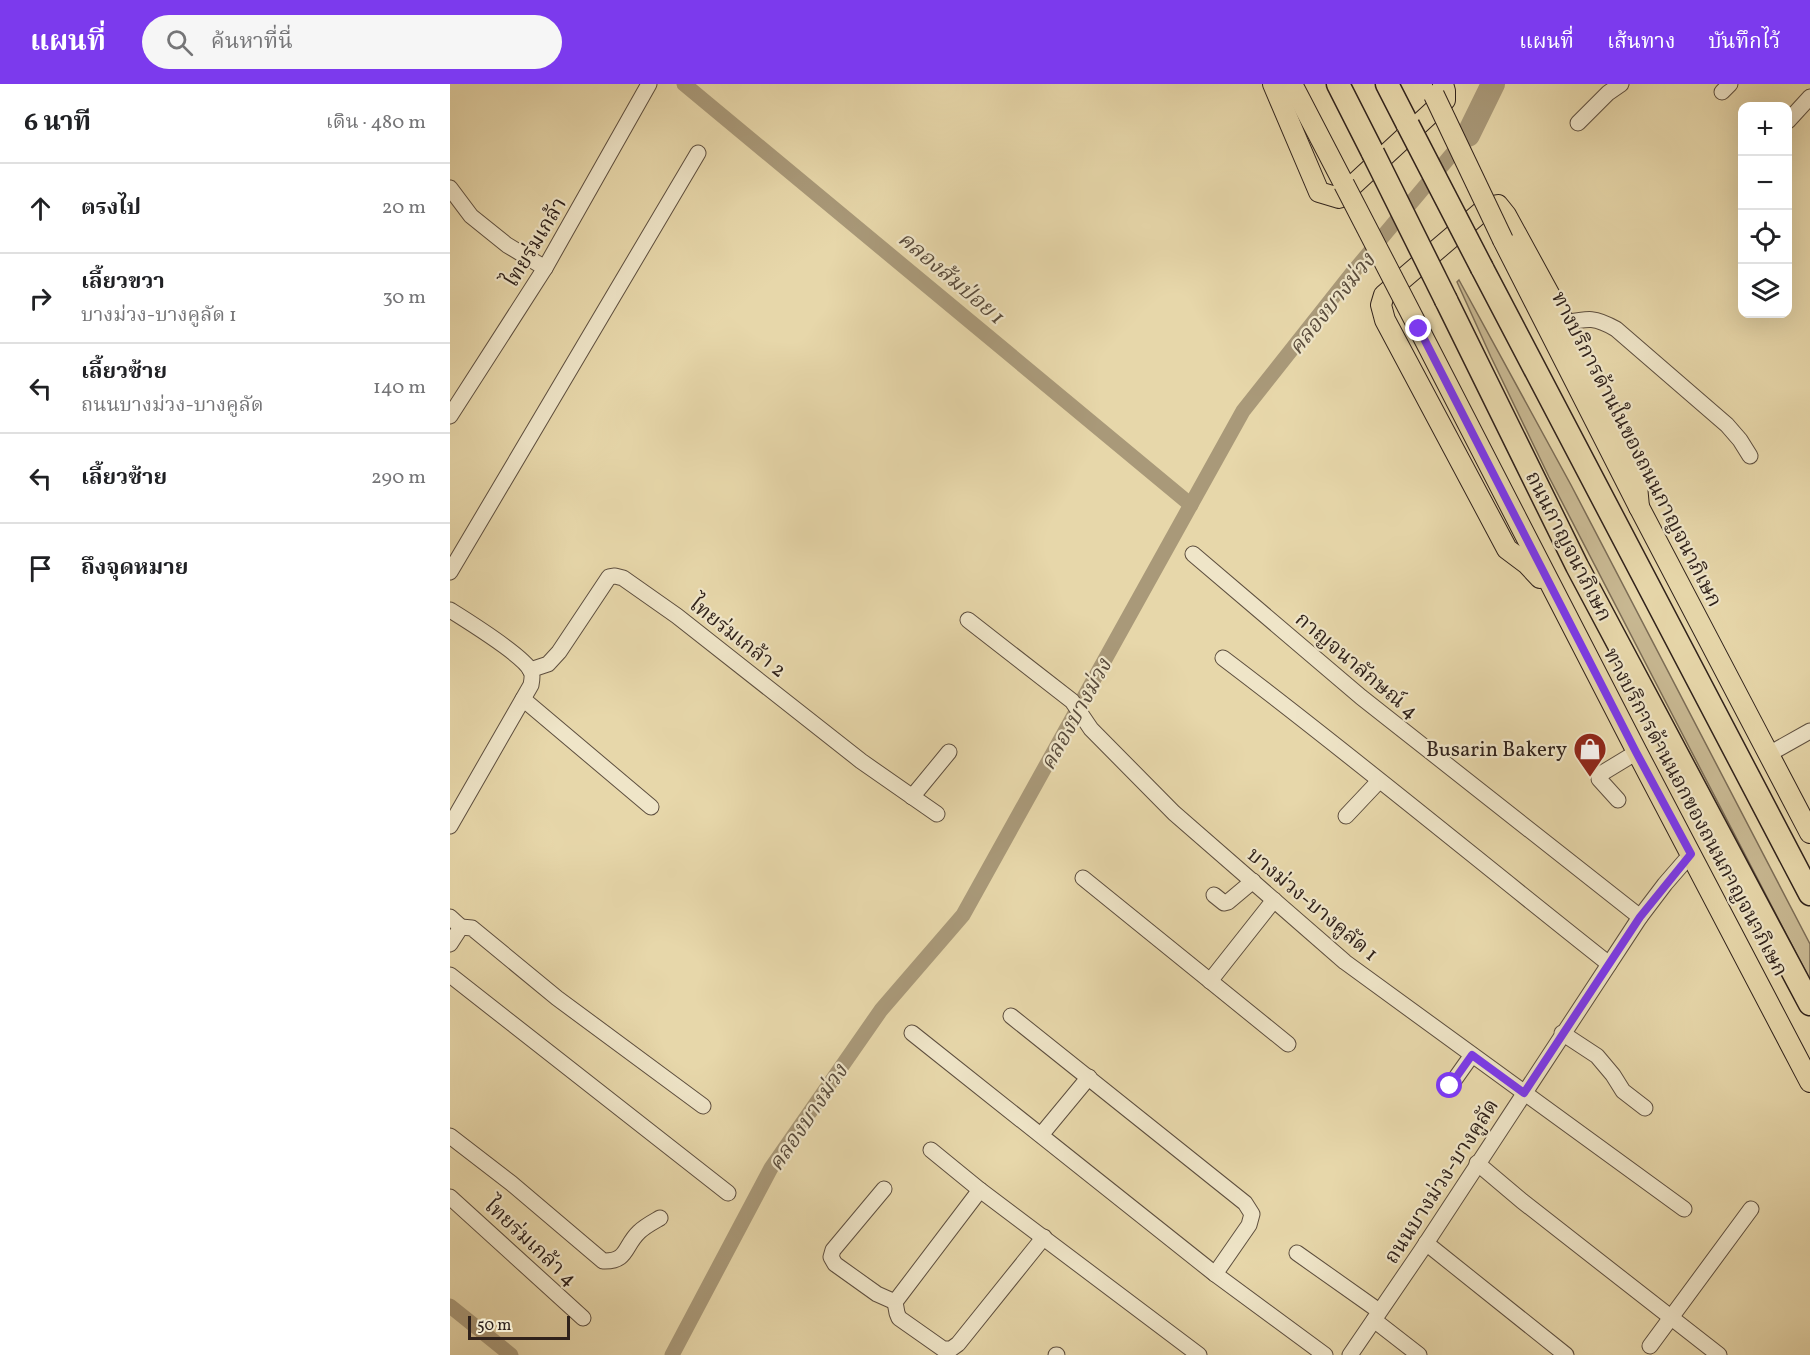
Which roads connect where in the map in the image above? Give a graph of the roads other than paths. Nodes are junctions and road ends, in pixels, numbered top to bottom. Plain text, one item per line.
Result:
1 (649, 84) edge
2 (1273, 84) edge
3 (1292, 84) edge
4 (1338, 84) edge
5 (1387, 84) edge
6 (1621, 84) edge
7 (1435, 88) edge
8 (1810, 97) edge
9 (1792, 117) edge
10 (1578, 123) dead end
11 (698, 153) dead end
12 (450, 188) edge
13 (545, 268) junction
14 (1565, 323) junction
15 (450, 417) edge
16 (1750, 456) dead end
17 (1639, 507) junction
18 (1192, 554) dead end
19 (450, 572) edge
20 (1555, 593) junction
21 (450, 610) edge
22 (968, 620) dead end
23 (1224, 658) dead end
24 (530, 670) junction
25 (523, 699) junction
26 (1810, 731) edge
27 (949, 752) dead end
28 (1636, 752) junction
29 (1769, 754) junction
30 (1379, 781) junction
31 (912, 797) junction
32 (1618, 800) dead end
33 (651, 807) dead end
34 (938, 814) dead end
35 (1346, 816) dead end
36 (450, 826) edge
37 (1810, 833) edge
38 (1691, 854) junction
39 (1083, 878) dead end
40 (1253, 881) junction
41 (1810, 894) edge
42 (1214, 895) dead end
43 (1274, 900) junction
44 (1640, 917) junction
45 (455, 922) edge
46 (450, 944) edge
47 (1609, 964) junction
48 (450, 975) edge
49 (1210, 981) junction
50 (1810, 1004) edge
51 (1011, 1016) dead end
52 (912, 1033) dead end
53 (1562, 1033) junction
54 (1288, 1044) dead end
55 (1472, 1055) junction
56 (1089, 1077) junction
57 (1810, 1082) edge
58 (1450, 1086) dead end
59 (1524, 1093) junction
60 (703, 1106) dead end
61 (1645, 1108) dead end
62 (1041, 1135) junction
63 (450, 1136) edge
64 (931, 1150) dead end
65 (1477, 1163) junction
66 (884, 1189) dead end
67 (980, 1190) junction
68 (728, 1193) dead end
69 (450, 1197) edge
70 (1684, 1209) dead end
71 (1751, 1209) dead end
72 (660, 1218) dead end
73 (1044, 1237) junction
74 (1426, 1243) junction
75 (1297, 1253) dead end
76 (1215, 1274) junction
77 (895, 1302) junction
78 (1377, 1315) junction
79 (583, 1318) dead end
80 (1671, 1318) junction
81 (1650, 1346) dead end
82 (1199, 1355) edge
83 (1325, 1355) edge
84 (1350, 1355) edge
85 (1419, 1355) edge
86 (1566, 1355) edge
87 (1719, 1355) edge

1 - 13 street, ไทยร่มเกล้า
2 - 7 main road
3 - 20 main road, ทางบริการด้านนอกของถนนกาญจนาภิเษก, bridge
4 - 50 highway, ถนนกาญจนาภิเษก, bridge
5 - 41 highway, bridge
6 - 10 street
7 - 17 main road, ทางบริการด้านในของถนนกาญจนาภิเษก, bridge
8 - 9 street
11 - 19 street
12 - 13 street
13 - 15 street, ไทยร่มเกล้า
14 - 16 street
14 - 17 main road
14 - 20 main road
17 - 29 main road, ทางบริการด้านในของถนนกาญจนาภิเษก
18 - 44 street, กาญจนาลักษณ์ 4
20 - 28 main road, ทางบริการด้านนอกของถนนกาญจนาภิเษก
21 - 24 street
22 - 40 street, บางม่วง-บางคูลัด 1
23 - 30 street
24 - 25 street
24 - 31 street, ไทยร่มเกล้า 2
25 - 33 street
25 - 36 street
26 - 29 street
27 - 31 street
28 - 32 street
28 - 38 main road, ทางบริการด้านนอกของถนนกาญจนาภิเษก
29 - 37 main road, ทางบริการด้านในของถนนกาญจนาภิเษก
30 - 35 street
30 - 47 street
31 - 34 street, ไทยร่มเกล้า 2
38 - 44 street, ถนนบางม่วง-บางคูลัด
38 - 57 main road, ทางบริการด้านนอกของถนนกาญจนาภิเษก
39 - 49 street
40 - 42 street
40 - 43 street, บางม่วง-บางคูลัด 1
43 - 49 street
43 - 55 street, บางม่วง-บางคูลัด 1
44 - 47 street, ถนนบางม่วง-บางคูลัด
45 - 46 street
45 - 60 street
47 - 53 street, ถนนบางม่วง-บางคูลัด
48 - 68 street
49 - 54 street
51 - 56 street
52 - 62 street
53 - 59 street, ถนนบางม่วง-บางคูลัด
53 - 61 street
55 - 58 street
55 - 59 street, บางม่วง-บางคูลัด 1
56 - 62 street
56 - 76 street
59 - 65 street, ถนนบางม่วง-บางคูลัด
59 - 70 street, บางม่วง-บางคูลัด 1
62 - 76 street
63 - 72 street
64 - 67 street
65 - 74 street, ถนนบางม่วง-บางคูลัด
65 - 80 street
66 - 77 street
67 - 73 street
67 - 77 street
69 - 79 street, ไทยร่มเกล้า 4
71 - 80 street
73 - 77 street
73 - 82 street
74 - 78 street, ถนนบางม่วง-บางคูลัด
74 - 86 street
75 - 78 street
76 - 83 street
78 - 84 street, ถนนบางม่วง-บางคูลัด
78 - 85 street
80 - 81 street
80 - 87 street

